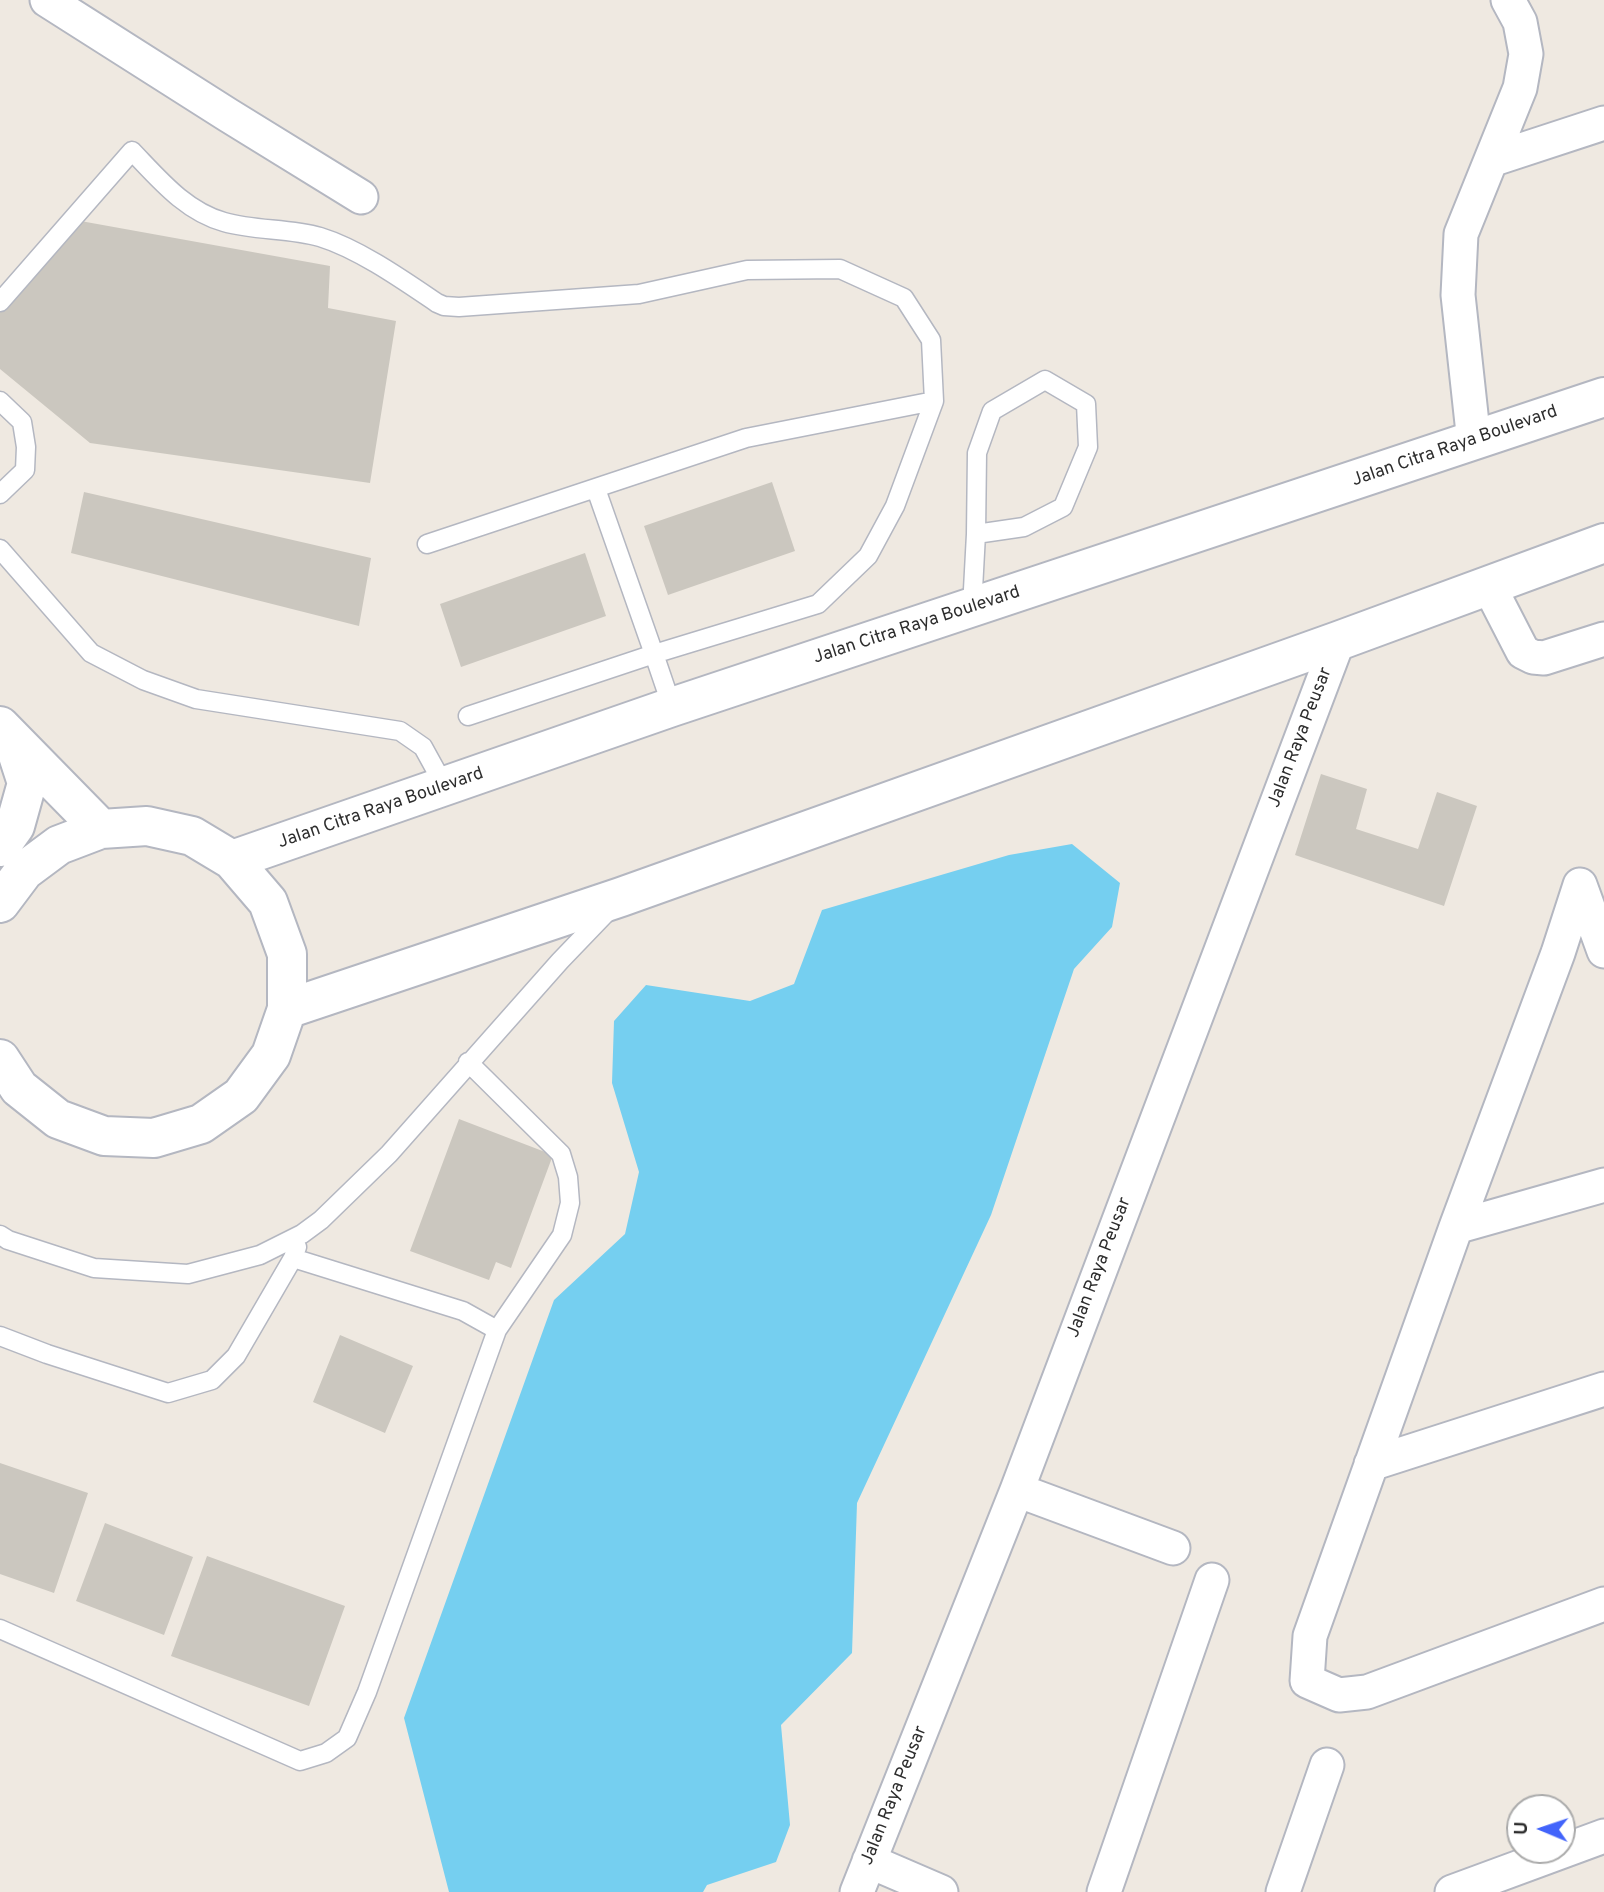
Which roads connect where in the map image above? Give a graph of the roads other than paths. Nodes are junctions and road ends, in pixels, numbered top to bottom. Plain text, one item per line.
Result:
1 (47, 0) edge
2 (1508, 0) edge
3 (1604, 123) edge
4 (1491, 160) junction
5 (361, 197) dead end
6 (0, 302) edge
7 (1604, 397) edge
8 (0, 401) edge
9 (934, 401) junction
10 (1474, 442) junction
11 (596, 489) junction
12 (0, 494) edge
13 (976, 534) junction
14 (1604, 543) edge
15 (427, 544) dead end
16 (0, 549) edge
17 (1489, 586) junction
18 (972, 608) junction
19 (1604, 639) edge
20 (1338, 641) junction
21 (654, 654) junction
22 (672, 708) junction
23 (468, 716) dead end
24 (6, 732) edge
25 (445, 787) junction
26 (101, 829) junction
27 (0, 847) edge
28 (232, 860) junction
29 (1592, 881) edge
30 (621, 897) junction
31 (0, 903) edge
32 (1604, 951) edge
33 (288, 1009) junction
34 (468, 1062) junction
35 (3, 1070) edge
36 (1604, 1185) edge
37 (1456, 1227) junction
38 (302, 1234) junction
39 (0, 1235) edge
40 (293, 1258) junction
41 (497, 1330) junction
42 (0, 1336) edge
43 (1604, 1389) edge
44 (1371, 1464) junction
45 (1017, 1490) junction
46 (1173, 1548) dead end
47 (1212, 1580) dead end
48 (1604, 1604) edge
49 (0, 1629) edge
50 (1327, 1765) dead end
51 (1604, 1836) edge
52 (869, 1861) junction
53 (857, 1892) edge
54 (942, 1892) edge
55 (1104, 1892) edge
56 (1283, 1892) edge
57 (1452, 1892) edge

1 - 5 street
2 - 4 street
3 - 4 street
4 - 10 street
6 - 9 lane
7 - 10 main road, Jalan Citra Raya Boulevard
8 - 12 lane
9 - 11 lane
9 - 21 lane
10 - 18 main road, Jalan Citra Raya Boulevard
11 - 15 lane
11 - 21 lane
13 - 13 lane
13 - 18 lane
14 - 17 main road
16 - 25 lane
17 - 19 street
17 - 20 main road
18 - 22 main road, Jalan Citra Raya Boulevard
20 - 30 main road
20 - 45 street, Jalan Raya Peusar
21 - 22 lane
21 - 23 lane
22 - 25 main road, Jalan Citra Raya Boulevard
24 - 26 main road
24 - 27 main road
25 - 28 main road, Jalan Citra Raya Boulevard
26 - 28 main road
26 - 31 main road
28 - 33 main road
29 - 32 street
29 - 37 street
30 - 33 main road
30 - 34 lane
33 - 35 main road
34 - 38 lane
34 - 41 lane
36 - 37 street
37 - 44 street
38 - 39 lane
38 - 40 lane
40 - 41 lane
40 - 42 lane
41 - 49 lane
43 - 44 street
44 - 48 street
45 - 46 street
45 - 52 street, Jalan Raya Peusar
47 - 55 street
50 - 56 street
51 - 57 street
52 - 53 street, Jalan Raya Peusar
52 - 54 street

